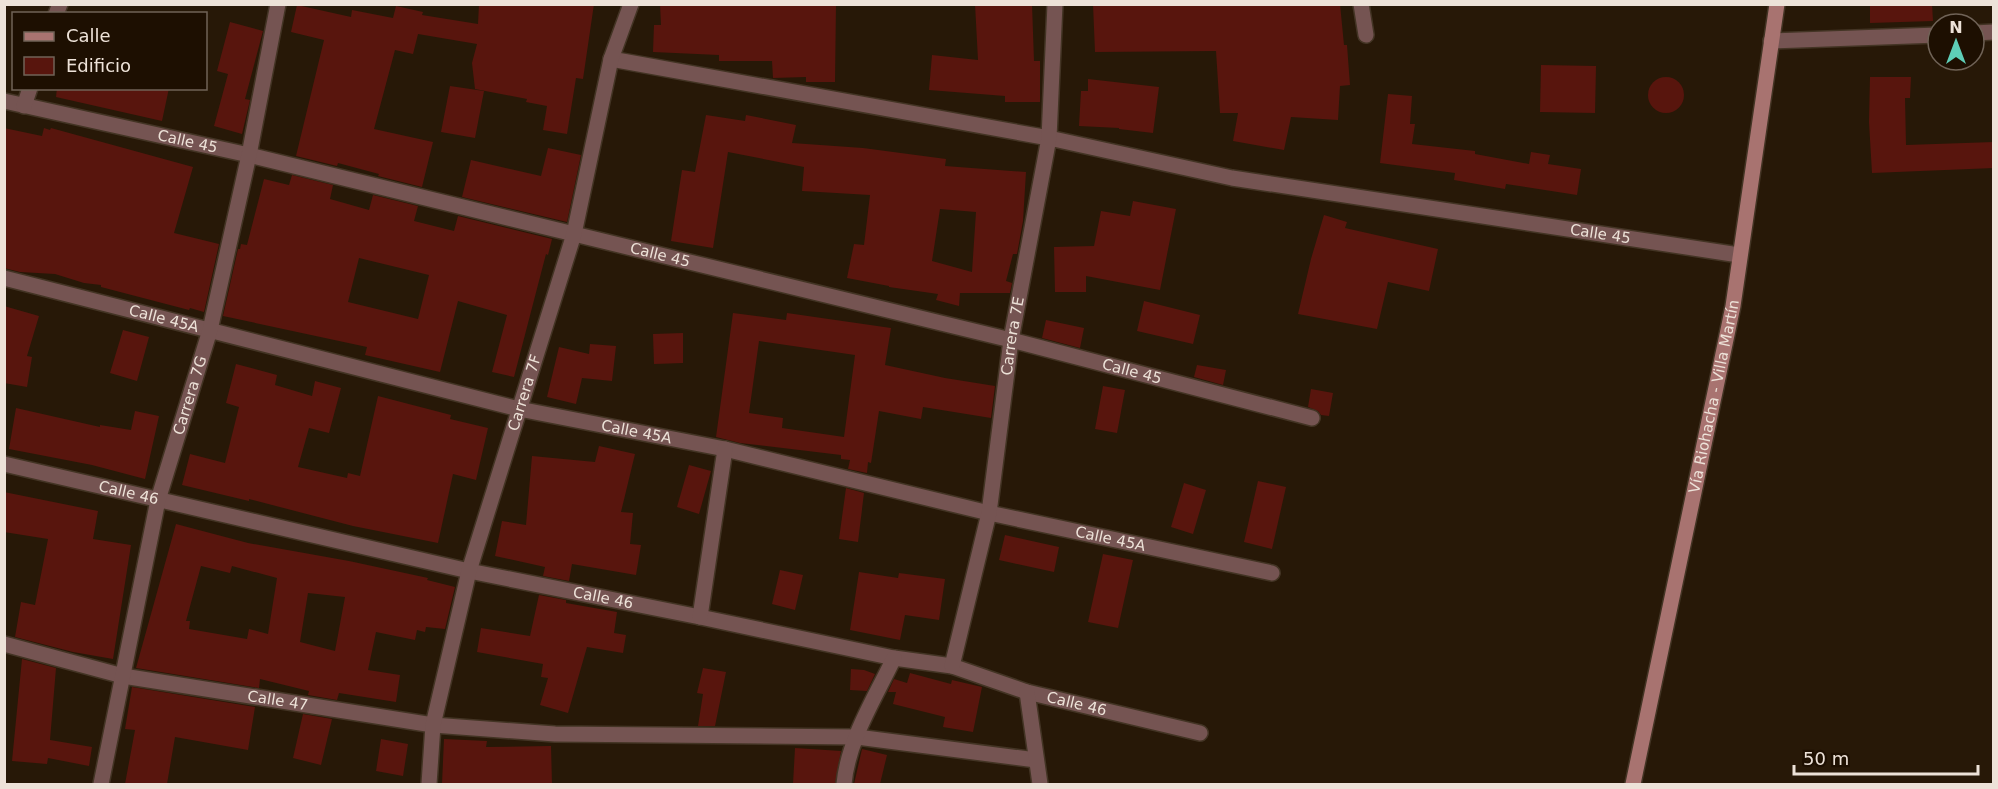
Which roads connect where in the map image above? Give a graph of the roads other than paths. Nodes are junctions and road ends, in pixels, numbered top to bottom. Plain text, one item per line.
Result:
1 (278, 4) edge
2 (631, 4) edge
3 (1055, 4) edge
4 (1361, 4) edge
5 (1777, 4) edge
6 (1366, 35) dead end
7 (1926, 35) edge
8 (1771, 41) junction
9 (611, 59) junction
10 (29, 90) edge
11 (4, 101) edge
12 (24, 106) junction
13 (1049, 138) junction
14 (249, 155) junction
15 (574, 234) junction
16 (1739, 255) junction
17 (4, 278) edge
18 (210, 330) junction
19 (1011, 340) junction
20 (519, 410) junction
21 (1312, 418) dead end
22 (725, 449) junction
23 (4, 464) edge
24 (158, 500) junction
25 (989, 513) junction
26 (469, 571) junction
27 (1272, 573) dead end
28 (700, 616) junction
29 (4, 644) edge
30 (894, 658) junction
31 (952, 666) junction
32 (123, 676) junction
33 (1027, 692) junction
34 (434, 725) junction
35 (1200, 733) dead end
36 (857, 736) junction
37 (1036, 760) junction
38 (101, 784) edge
39 (429, 784) edge
40 (844, 784) edge
41 (1040, 784) edge
42 (1634, 784) edge

1 - 14 street, Carrera 7G
2 - 9 street, Carrera 7F
3 - 13 street, Carrera 7E
4 - 6 street
5 - 8 main road, Vía Riohacha - Villa Martín
7 - 8 street
8 - 16 main road, Vía Riohacha - Villa Martín
9 - 13 street, Calle 45
9 - 15 street, Carrera 7F
10 - 12 street
11 - 12 street, Calle 45
12 - 14 street, Calle 45
13 - 16 street, Calle 45
13 - 19 street, Carrera 7E
14 - 15 street, Calle 45
14 - 18 street, Carrera 7G
15 - 19 street, Calle 45
15 - 20 street, Carrera 7F
16 - 42 main road, Vía Riohacha - Villa Martín
17 - 18 street, Calle 45A
18 - 20 street, Calle 45A
18 - 24 street, Carrera 7G
19 - 21 street, Calle 45
19 - 25 street, Carrera 7E
20 - 22 street, Calle 45A
20 - 26 street, Carrera 7F
22 - 25 street, Calle 45A
22 - 28 street
23 - 24 street, Calle 46
24 - 26 street, Calle 46
24 - 32 street, Carrera 7G
25 - 27 street, Calle 45A
25 - 31 street, Carrera 7E
26 - 28 street, Calle 46
26 - 34 street, Carrera 7F
28 - 30 street, Calle 46
29 - 32 street, Calle 47
30 - 31 street, Calle 46
30 - 36 street
31 - 33 street, Calle 46
32 - 34 street, Calle 47
32 - 38 street, Carrera 7G
33 - 35 street, Calle 46
33 - 37 street
34 - 36 street, Calle 47
34 - 39 street, Carrera 7F
36 - 37 street, Calle 47
36 - 40 street
37 - 41 street

